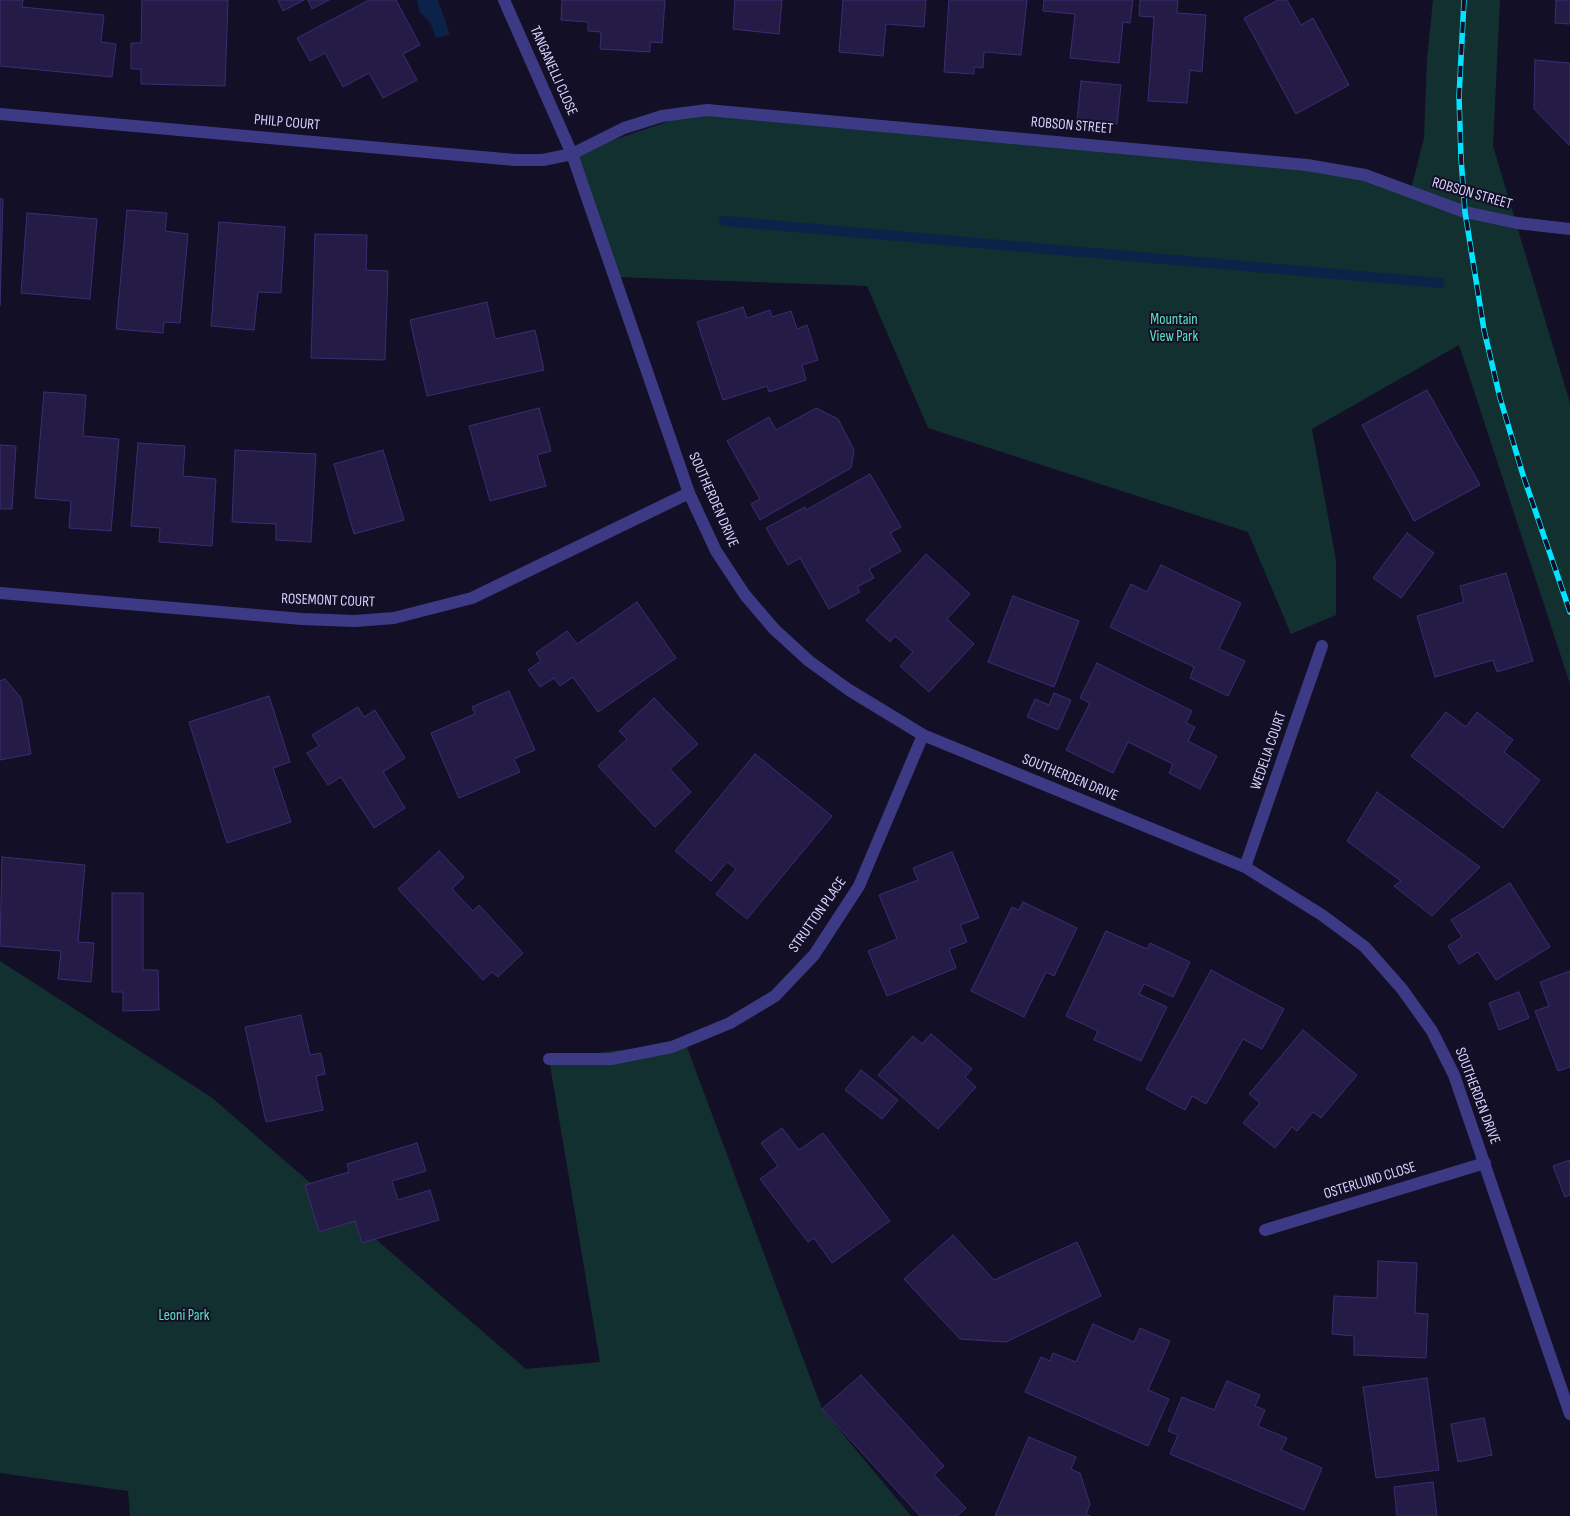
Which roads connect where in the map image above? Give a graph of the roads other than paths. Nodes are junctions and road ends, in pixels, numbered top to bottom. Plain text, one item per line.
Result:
1 (504, 0) edge
2 (0, 114) edge
3 (572, 154) junction
4 (1570, 230) edge
5 (689, 493) junction
6 (0, 592) edge
7 (1322, 646) dead end
8 (923, 735) junction
9 (1245, 867) junction
10 (549, 1059) dead end
11 (1485, 1163) junction
12 (1265, 1230) dead end
13 (1570, 1414) edge

1 - 3 street, TANGANELLI CLOSE
2 - 3 street, PHILP COURT
3 - 4 street, ROBSON STREET
3 - 5 street, SOUTHERDEN DRIVE
5 - 6 street, ROSEMONT COURT
5 - 8 street, SOUTHERDEN DRIVE
7 - 9 street, WEDELIA COURT
8 - 9 street, SOUTHERDEN DRIVE
8 - 10 street, STRUTTON PLACE
9 - 11 street, SOUTHERDEN DRIVE
11 - 12 street, OSTERLUND CLOSE
11 - 13 street, SOUTHERDEN DRIVE

